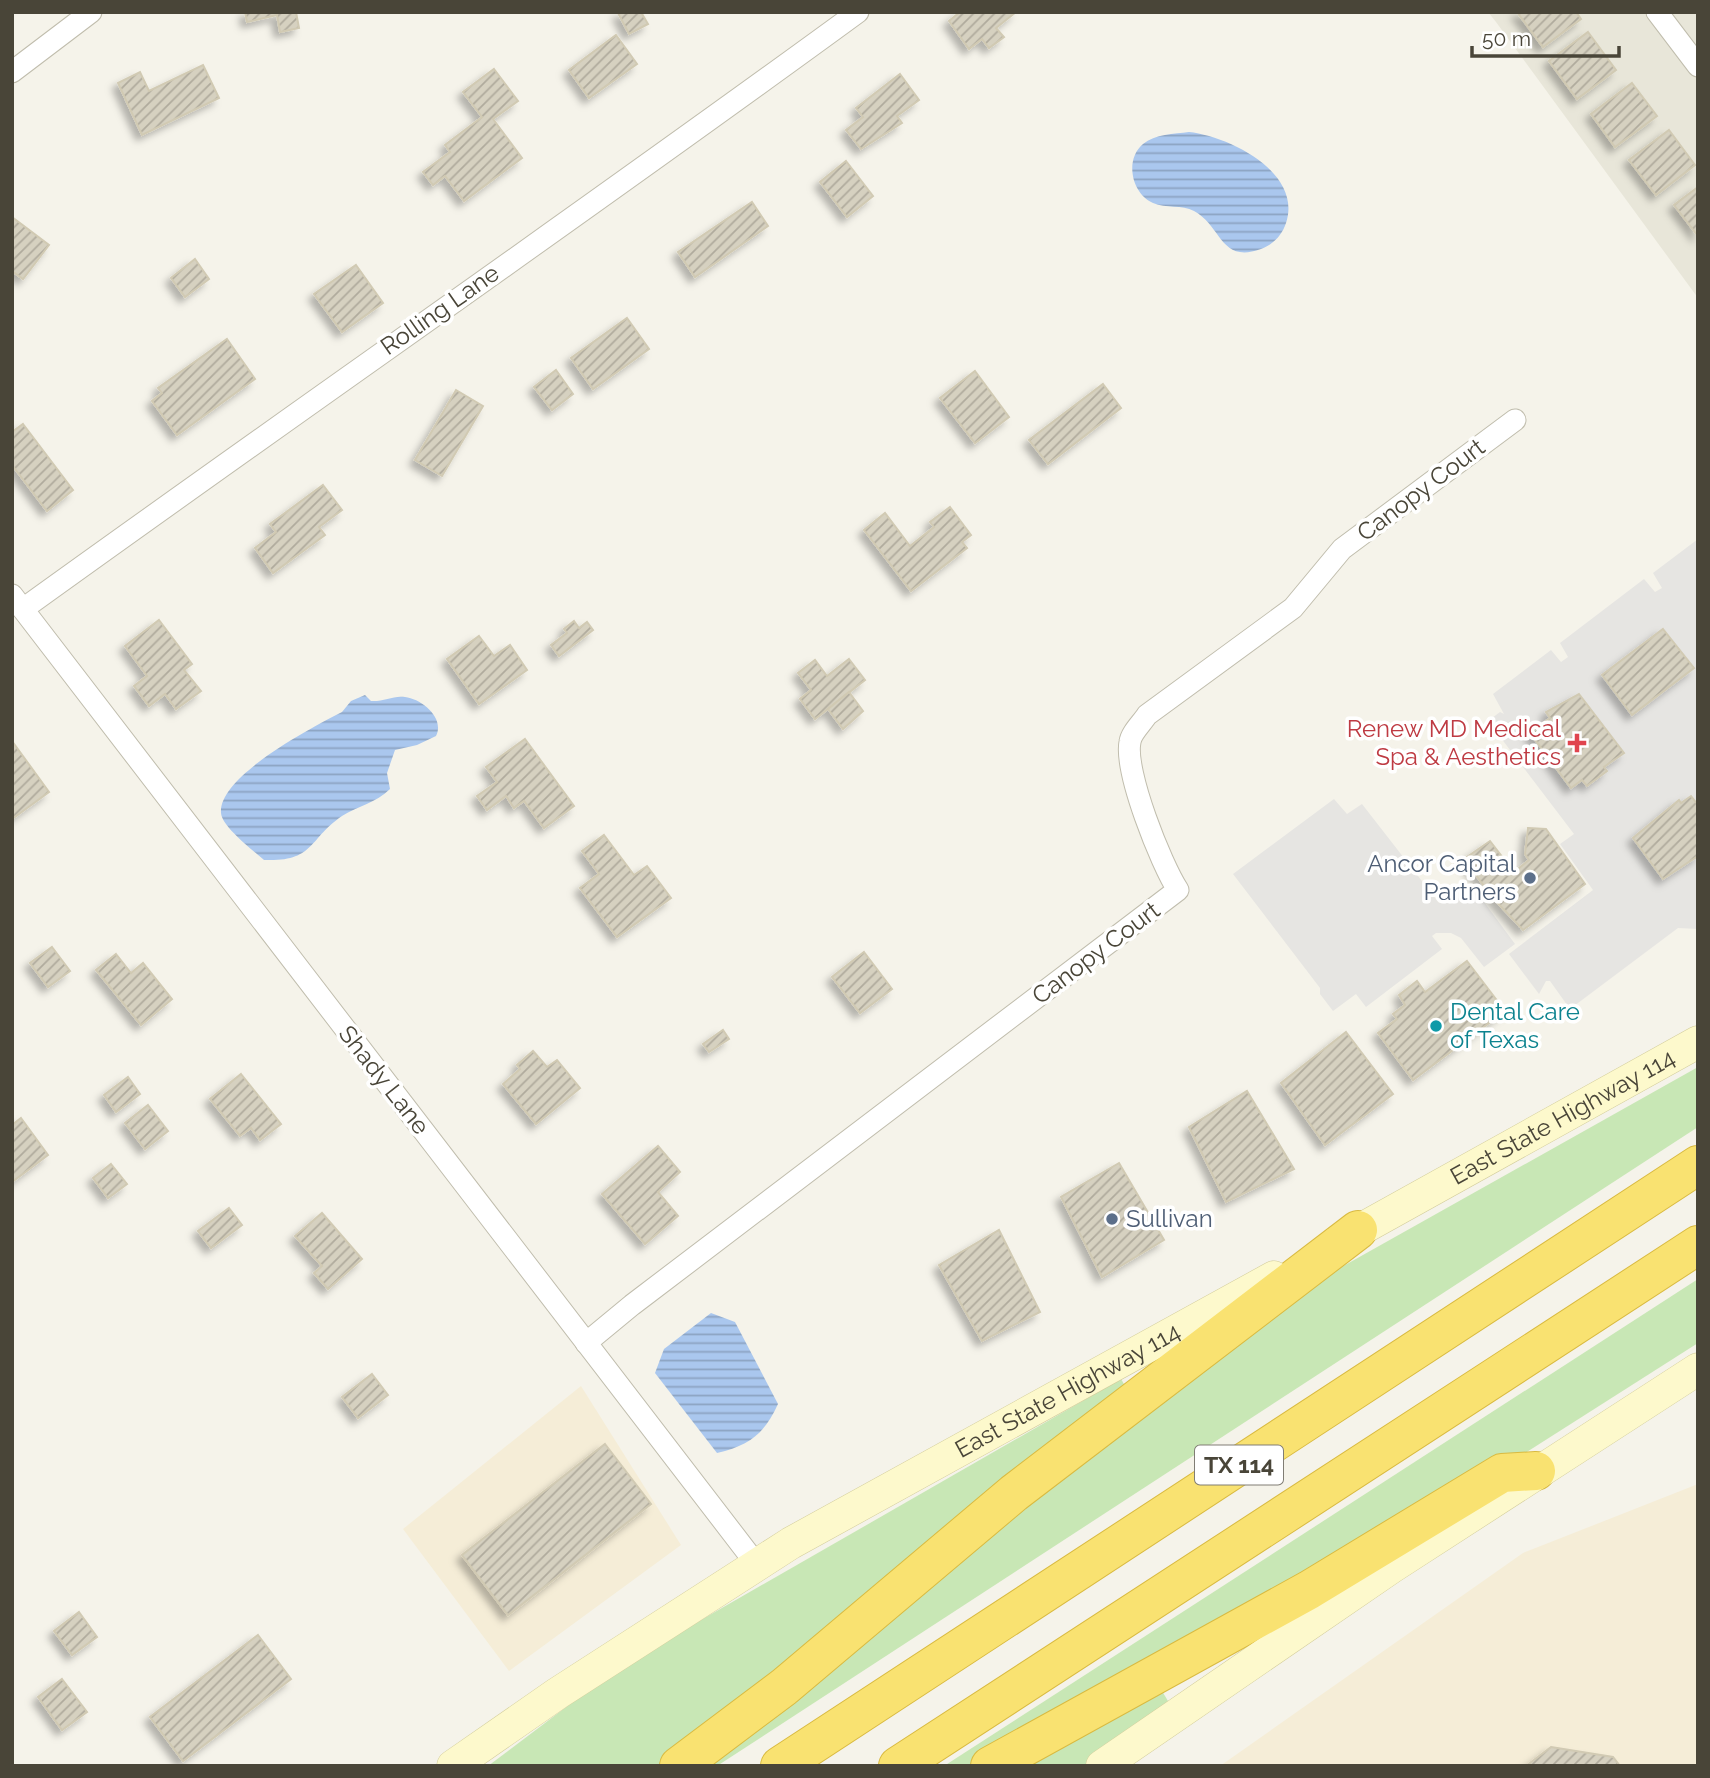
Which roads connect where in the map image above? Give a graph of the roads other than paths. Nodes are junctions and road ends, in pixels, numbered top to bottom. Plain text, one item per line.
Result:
1 (91, 12) edge
2 (858, 12) edge
3 (1657, 12) edge
4 (1698, 66) edge
5 (12, 72) edge
6 (1515, 420) dead end
7 (17, 602) edge
8 (1698, 1042) edge
9 (1698, 1165) edge
10 (1358, 1230) junction
11 (1698, 1245) edge
12 (586, 1343) junction
13 (1698, 1369) edge
14 (1536, 1471) junction
15 (757, 1565) junction
16 (453, 1766) edge
17 (680, 1766) edge
18 (780, 1766) edge
19 (898, 1766) edge
20 (990, 1766) edge
21 (1102, 1766) edge

1 - 5 street
2 - 7 street, Rolling Lane
3 - 4 street
6 - 12 street, Canopy Court
7 - 12 street, Shady Lane
8 - 10 main road, East State Highway 114
9 - 18 highway, TX 114
10 - 15 main road, East State Highway 114
10 - 17 highway
11 - 19 highway, TX 114
12 - 15 street, Shady Lane
13 - 14 main road
14 - 20 highway
14 - 21 main road
15 - 16 main road, East State Highway 114

